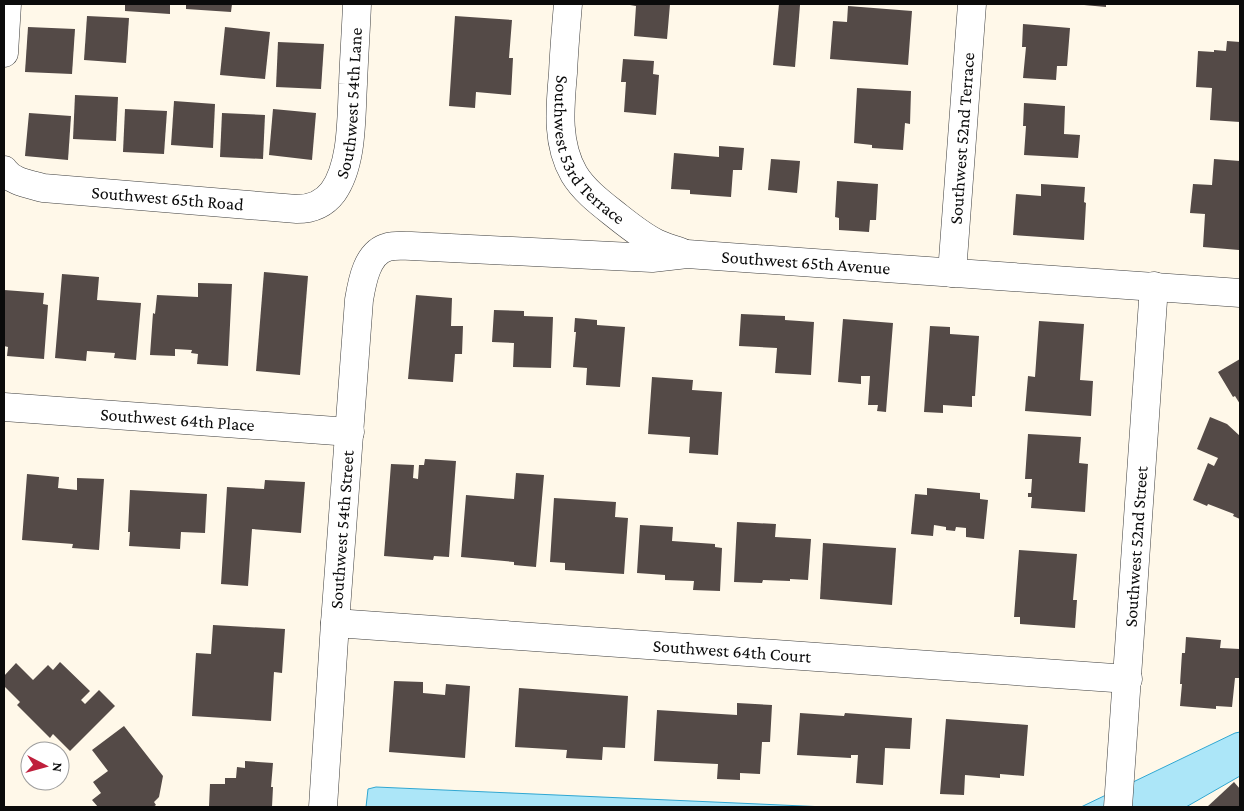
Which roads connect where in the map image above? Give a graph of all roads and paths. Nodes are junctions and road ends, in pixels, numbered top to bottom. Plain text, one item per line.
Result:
1 (7, 4) edge
2 (357, 4) edge
3 (568, 4) edge
4 (972, 4) edge
5 (4, 53) edge
6 (6, 172) edge
7 (327, 198) joint
8 (687, 254) junction
9 (374, 256) joint
10 (952, 273) junction
11 (1154, 286) junction
12 (1240, 293) edge
13 (4, 407) edge
14 (350, 432) junction
15 (335, 623) junction
16 (1128, 679) junction
17 (1119, 796) edge
18 (323, 807) edge

1 - 5 street
2 - 7 street, Southwest 54th Lane
3 - 8 street, Southwest 53rd Terrace
4 - 10 street, Southwest 52nd Terrace
6 - 7 street, Southwest 65th Road
8 - 9 street, Southwest 65th Avenue
8 - 10 street, Southwest 65th Avenue
9 - 14 street, Southwest 54th Street
10 - 11 street, Southwest 65th Avenue
11 - 12 street, Southwest 65th Avenue
11 - 16 street, Southwest 52nd Street
13 - 14 street, Southwest 64th Place
14 - 15 street, Southwest 54th Street
15 - 16 street, Southwest 64th Court
15 - 18 street, Southwest 54th Street
16 - 17 street, Southwest 52nd Street

